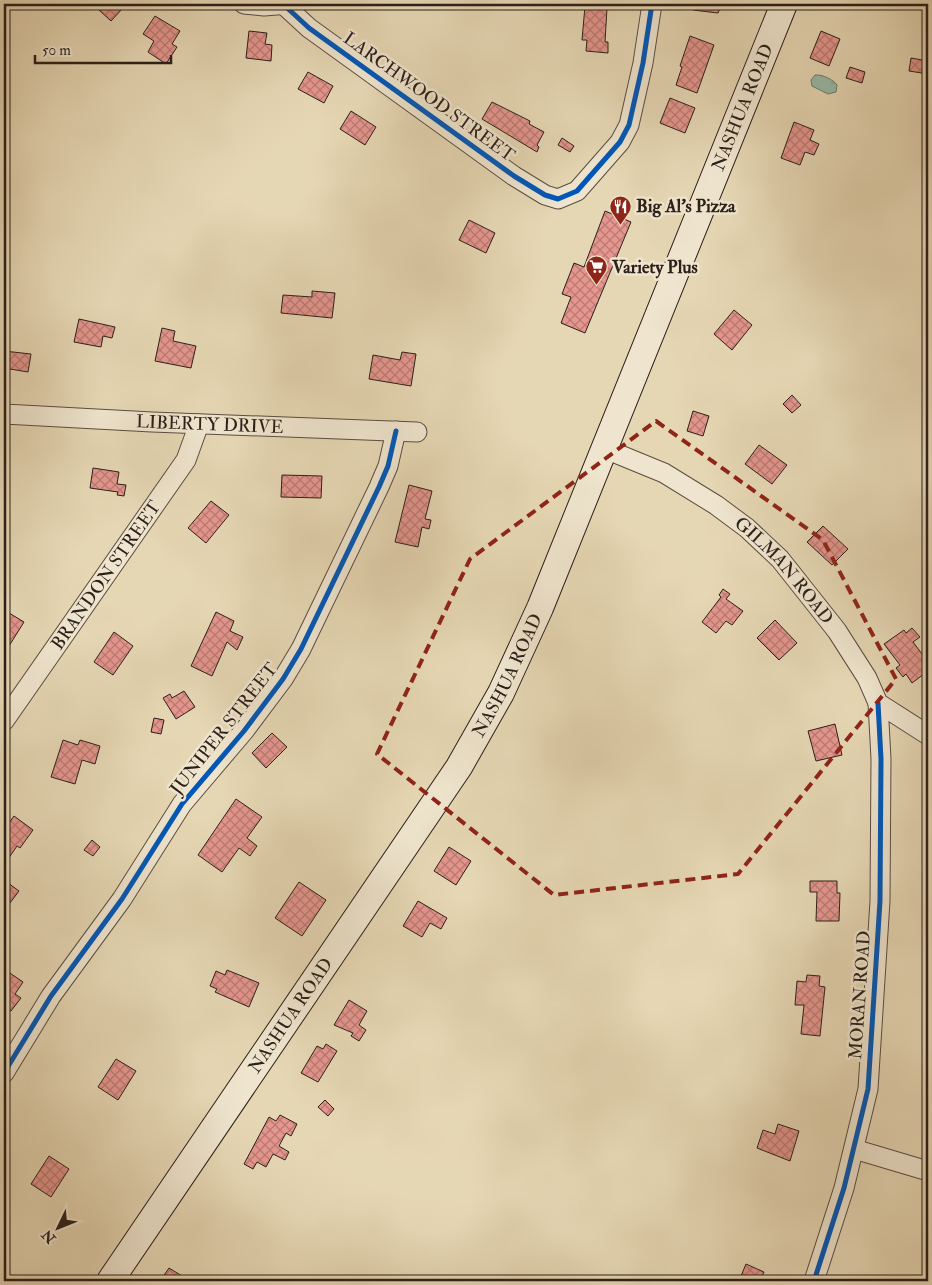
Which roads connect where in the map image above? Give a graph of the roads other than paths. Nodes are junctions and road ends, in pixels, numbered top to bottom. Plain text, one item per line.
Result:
1 (244, 4) edge
2 (286, 4) edge
3 (652, 4) edge
4 (784, 4) edge
5 (4, 414) edge
6 (199, 424) junction
7 (396, 431) junction
8 (417, 432) dead end
9 (603, 448) junction
10 (878, 703) junction
11 (4, 721) edge
12 (928, 735) edge
13 (4, 1073) edge
14 (854, 1149) junction
15 (928, 1171) edge
16 (110, 1281) edge
17 (814, 1281) edge

1 - 2 street, LARCHWOOD STREET
2 - 3 street, LARCHWOOD STREET
4 - 9 main road, NASHUA ROAD
5 - 6 street, LIBERTY DRIVE
6 - 7 street, LIBERTY DRIVE
6 - 11 street, BRANDON STREET
7 - 8 street, LIBERTY DRIVE
7 - 13 street, JUNIPER STREET
9 - 10 street, GILMAN ROAD
9 - 16 main road, NASHUA ROAD
10 - 12 street
10 - 14 street, MORAN ROAD
14 - 15 street
14 - 17 street, MORAN ROAD

